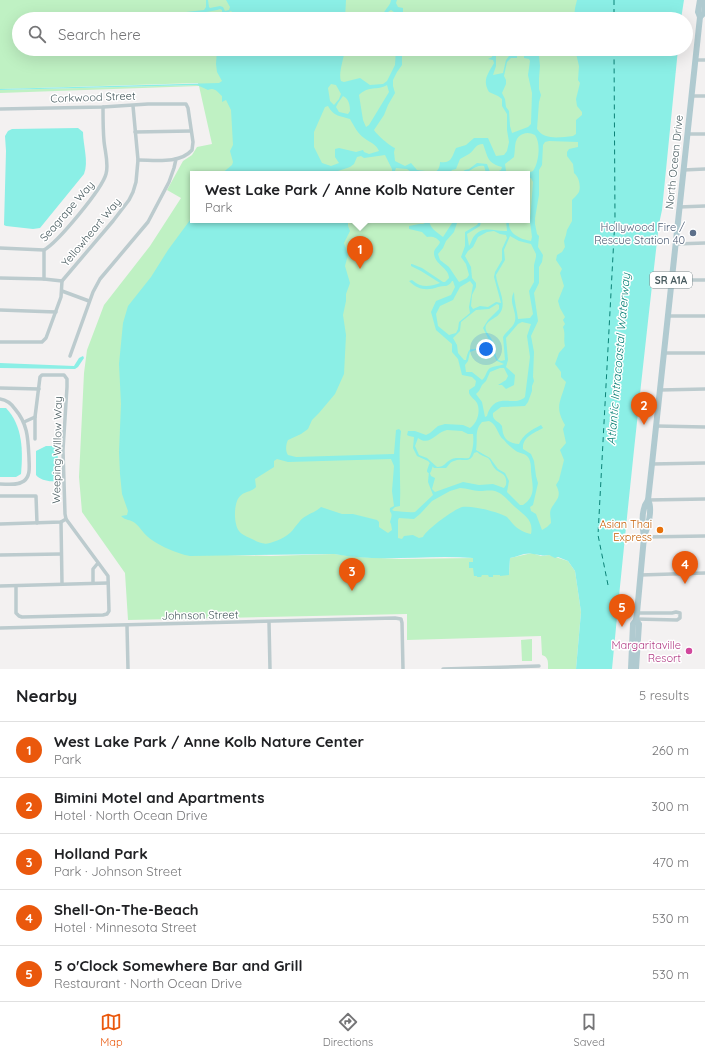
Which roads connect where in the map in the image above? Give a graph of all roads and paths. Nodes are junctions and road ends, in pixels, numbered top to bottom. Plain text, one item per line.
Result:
1 (700, 0) edge
2 (705, 0) edge
3 (702, 21) edge
4 (696, 60) junction
5 (705, 60) edge
6 (692, 96) junction
7 (705, 96) edge
8 (133, 106) junction
9 (103, 107) junction
10 (0, 109) edge
11 (191, 131) junction
12 (135, 132) junction
13 (688, 134) junction
14 (705, 134) edge
15 (176, 159) junction
16 (138, 160) junction
17 (705, 169) edge
18 (684, 170) junction
19 (705, 206) edge
20 (680, 207) junction
21 (705, 243) edge
22 (675, 244) junction
23 (0, 248) edge
24 (44, 250) junction
25 (0, 278) edge
26 (44, 279) junction
27 (672, 280) junction
28 (705, 280) edge
29 (62, 281) junction
30 (62, 291) junction
31 (89, 301) junction
32 (0, 310) edge
33 (56, 312) junction
34 (668, 316) junction
35 (705, 316) edge
36 (0, 342) edge
37 (664, 353) junction
38 (705, 353) edge
39 (70, 356) dead end
40 (0, 388) edge
41 (38, 389) junction
42 (705, 389) edge
43 (660, 390) junction
44 (0, 399) edge
45 (35, 417) junction
46 (24, 422) junction
47 (656, 426) junction
48 (705, 427) edge
49 (35, 439) dead end
50 (705, 463) edge
51 (652, 464) junction
52 (0, 484) edge
53 (0, 496) edge
54 (705, 499) edge
55 (648, 500) junction
56 (66, 519) junction
57 (61, 522) junction
58 (37, 523) junction
59 (0, 524) edge
60 (705, 536) edge
61 (644, 537) junction
62 (61, 554) junction
63 (0, 555) edge
64 (98, 563) junction
65 (705, 573) edge
66 (640, 575) junction
67 (93, 583) junction
68 (108, 583) junction
69 (62, 584) junction
70 (0, 586) edge
71 (16, 586) junction
72 (672, 613) junction
73 (636, 617) junction
74 (672, 620) junction
75 (269, 622) junction
76 (127, 626) junction
77 (0, 628) edge
78 (539, 666) dead end
79 (128, 669) edge
80 (270, 669) edge
81 (403, 669) edge
82 (443, 669) edge
83 (631, 669) edge
84 (636, 669) edge

1 - 3 main road, North Ocean Drive / SR A1A
2 - 3 main road, North Ocean Drive / SR A1A
3 - 4 main road, North Ocean Drive / SR A1A
4 - 5 street
4 - 6 main road, North Ocean Drive / SR A1A
6 - 7 street
6 - 13 main road, North Ocean Drive / SR A1A
8 - 9 street, Corkwood Street
8 - 11 street, Corkwood Street
8 - 12 street, Yellowheart Way
9 - 10 street, Corkwood Street
9 - 24 street, Seagrape Way
11 - 12 street
11 - 15 street
12 - 16 street, Yellowheart Way
13 - 14 street
13 - 18 main road, North Ocean Drive / SR A1A
15 - 16 street
15 - 31 street
16 - 29 street, Yellowheart Way
17 - 18 street
18 - 20 main road, North Ocean Drive / SR A1A
19 - 20 street
20 - 22 main road, North Ocean Drive / SR A1A
21 - 22 street
22 - 27 main road, North Ocean Drive / SR A1A
23 - 24 street
24 - 26 street, Seagrape Way
25 - 26 street
26 - 29 street
27 - 28 street
27 - 34 main road, North Ocean Drive / SR A1A
29 - 30 street, Yellowheart Way
30 - 31 street
30 - 33 street, Yellowheart Way
31 - 39 street
32 - 33 street
33 - 36 street, Yellowheart Way
34 - 35 street
34 - 37 main road, North Ocean Drive / SR A1A
37 - 38 street
37 - 43 main road, North Ocean Drive / SR A1A
40 - 41 street
41 - 45 street
41 - 56 street, Weeping Willow Way
42 - 43 street
43 - 47 main road, North Ocean Drive / SR A1A
44 - 46 street
45 - 46 street
45 - 49 street
46 - 52 street
47 - 48 street
47 - 51 main road, North Ocean Drive / SR A1A
50 - 51 street
51 - 55 main road, North Ocean Drive / SR A1A
53 - 58 street
54 - 55 street
55 - 61 main road, North Ocean Drive / SR A1A
56 - 57 street
56 - 64 street, Weeping Willow Way
57 - 58 street
57 - 62 street
58 - 59 street
60 - 61 street
61 - 66 main road, North Ocean Drive / SR A1A
62 - 63 street
62 - 69 street
64 - 67 street
64 - 68 street, Weeping Willow Way
65 - 66 street
66 - 73 main road, North Ocean Drive / SR A1A
67 - 68 street
67 - 69 street
68 - 71 street, Weeping Willow Way
69 - 71 street
70 - 71 street
72 - 73 street
72 - 74 street
72 - 74 street
73 - 74 street
73 - 83 main road, North Ocean Drive / SR A1A
73 - 84 main road, North Ocean Drive / SR A1A
75 - 76 street, Johnson Street
75 - 80 street
75 - 81 street, Johnson Street
76 - 77 street, Johnson Street
76 - 79 street
78 - 82 street

